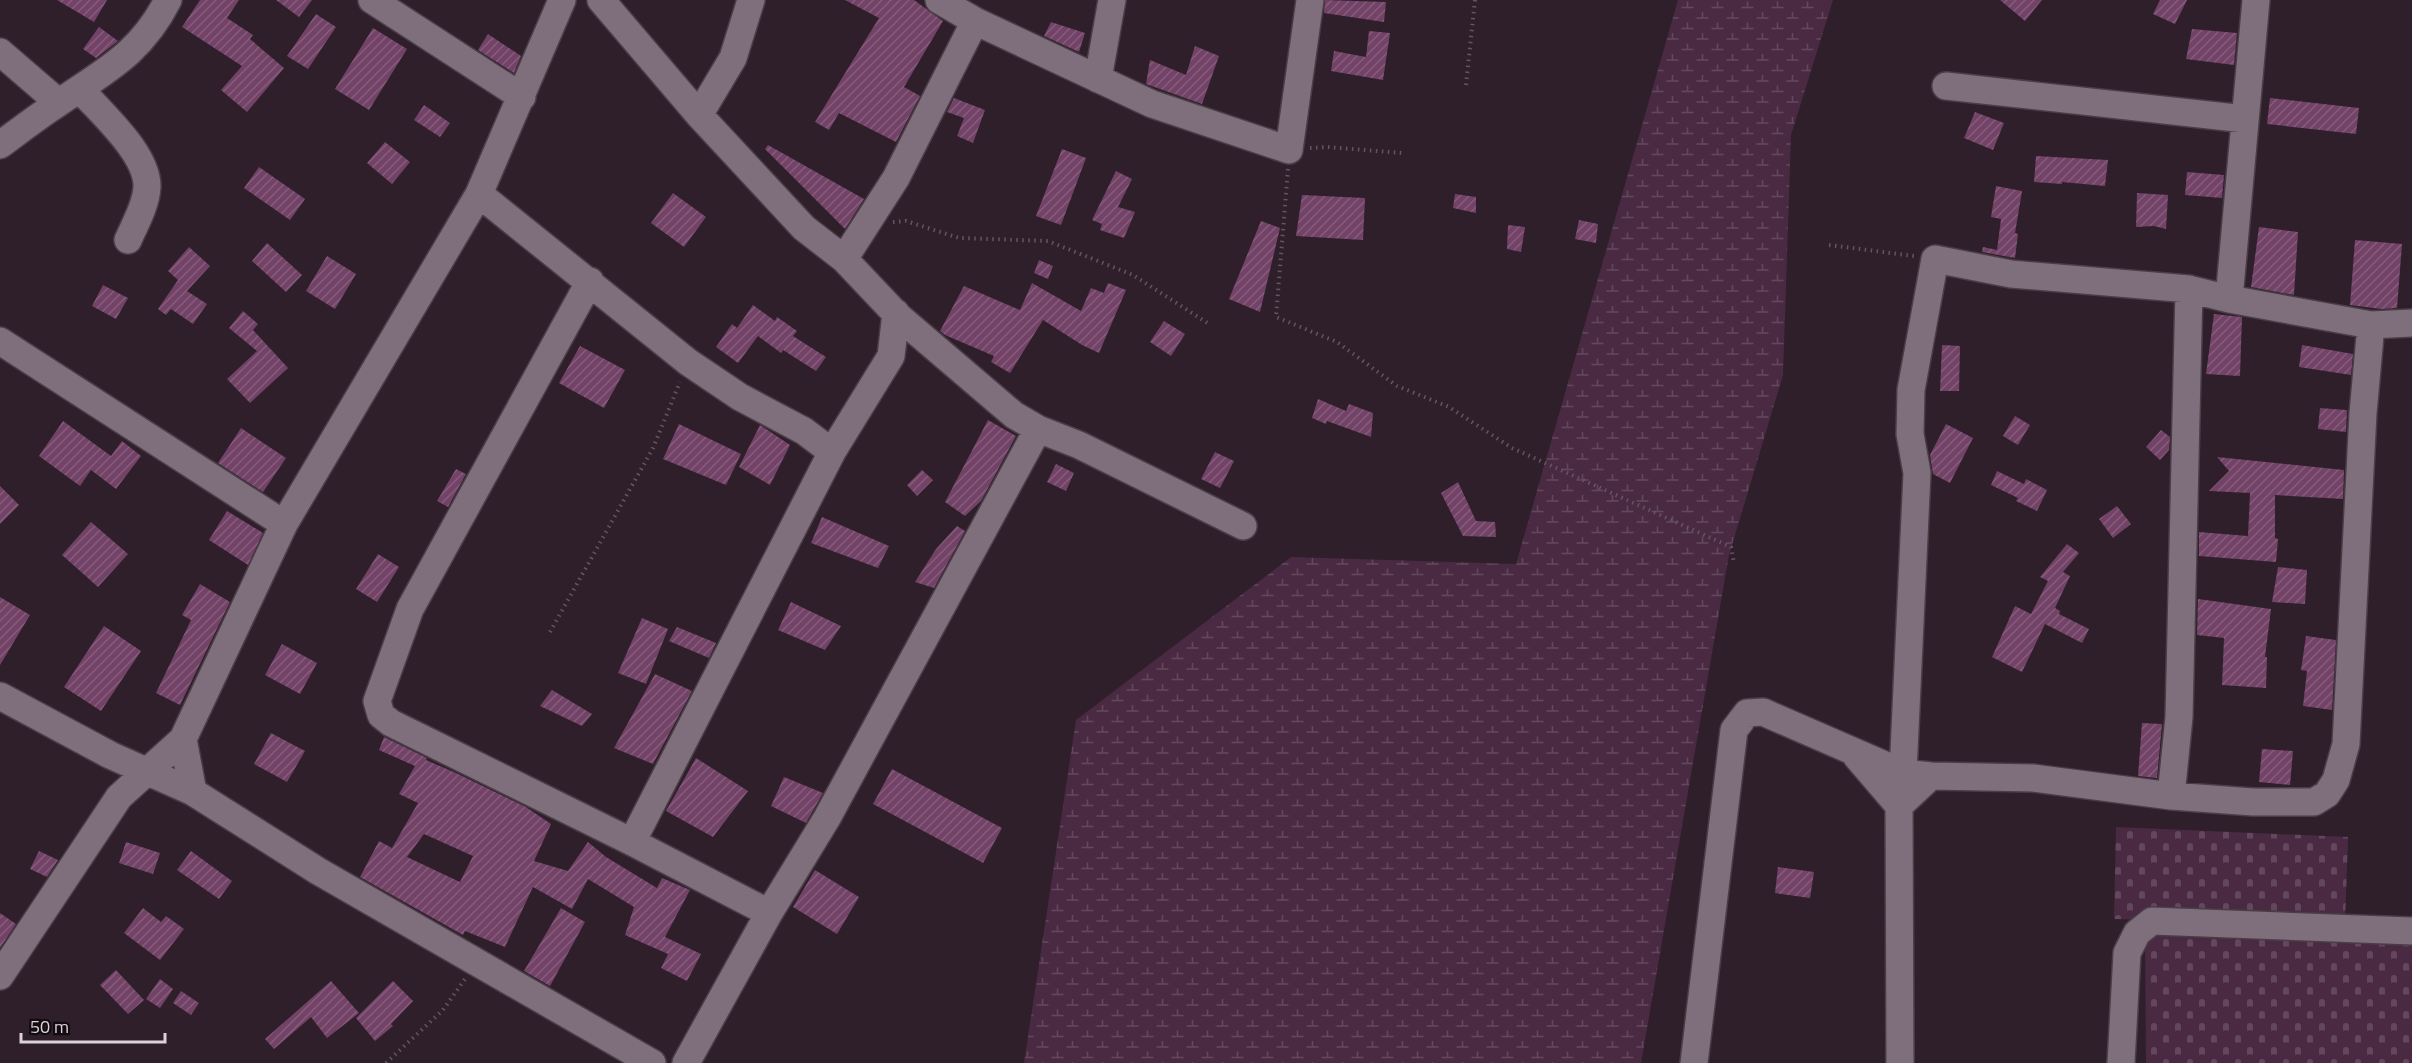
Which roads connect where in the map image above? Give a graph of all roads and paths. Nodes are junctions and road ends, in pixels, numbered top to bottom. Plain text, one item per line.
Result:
1 (168, 0) edge
2 (372, 0) edge
3 (562, 0) edge
4 (601, 0) edge
5 (751, 0) edge
6 (939, 0) edge
7 (1112, 0) edge
8 (1310, 0) edge
9 (1475, 0) edge
10 (2256, 0) edge
11 (975, 21) junction
12 (0, 52) edge
13 (1098, 79) junction
14 (1466, 84) dead end
15 (1946, 86) dead end
16 (69, 96) junction
17 (522, 97) junction
18 (699, 115) junction
19 (2245, 119) junction
20 (0, 145) edge
21 (1289, 150) junction
22 (1402, 153) dead end
23 (479, 194) junction
24 (866, 225) junction
25 (129, 240) dead end
26 (1829, 245) dead end
27 (844, 259) junction
28 (1935, 259) junction
29 (590, 281) junction
30 (2189, 290) junction
31 (2229, 299) junction
32 (896, 313) junction
33 (2412, 323) edge
34 (1209, 324) dead end
35 (2371, 325) junction
36 (1, 344) edge
37 (929, 344) junction
38 (891, 356) junction
39 (688, 362) junction
40 (1038, 429) junction
41 (832, 452) junction
42 (284, 524) junction
43 (1243, 526) dead end
44 (1734, 563) dead end
45 (550, 632) dead end
46 (0, 696) edge
47 (183, 739) junction
48 (1853, 753) junction
49 (110, 755) junction
50 (148, 771) junction
51 (1903, 773) junction
52 (1931, 776) junction
53 (193, 792) junction
54 (2171, 796) junction
55 (119, 798) junction
56 (1899, 806) junction
57 (632, 842) junction
58 (769, 913) junction
59 (2412, 931) edge
60 (477, 963) junction
61 (0, 976) edge
62 (610, 1054) edge
63 (386, 1063) edge
64 (652, 1063) edge
65 (686, 1063) edge
66 (1694, 1063) edge
67 (1900, 1063) edge
68 (2121, 1063) edge

1 - 16 street
2 - 17 street
3 - 17 street
4 - 18 street
5 - 18 street
6 - 11 street
7 - 13 street
8 - 21 street
9 - 14 path
10 - 19 street
11 - 13 street
11 - 24 street
12 - 16 street
13 - 21 street
15 - 19 street
16 - 20 street
16 - 25 street
17 - 23 street
18 - 27 street
19 - 31 street
21 - 22 path
21 - 44 path
23 - 29 street
23 - 42 street
24 - 27 street
24 - 34 path
26 - 28 path
27 - 32 street
28 - 30 street
28 - 51 street
29 - 39 street
29 - 57 street
30 - 31 street
30 - 54 street
31 - 35 street
32 - 37 street
32 - 38 street
33 - 35 street
35 - 54 street
36 - 42 street
37 - 38 street
37 - 40 street
38 - 41 street
39 - 41 street
39 - 45 path
40 - 43 street
40 - 58 street
41 - 57 street
42 - 47 street
46 - 49 street
47 - 50 street
47 - 53 street
48 - 51 street
48 - 56 street
48 - 66 street
49 - 50 street
49 - 55 street
50 - 53 street
50 - 55 street
51 - 52 street
52 - 54 street
52 - 56 street
53 - 60 street
55 - 61 street
56 - 67 street
57 - 58 street
58 - 65 street
59 - 68 street
60 - 62 street
60 - 63 path
62 - 64 street

